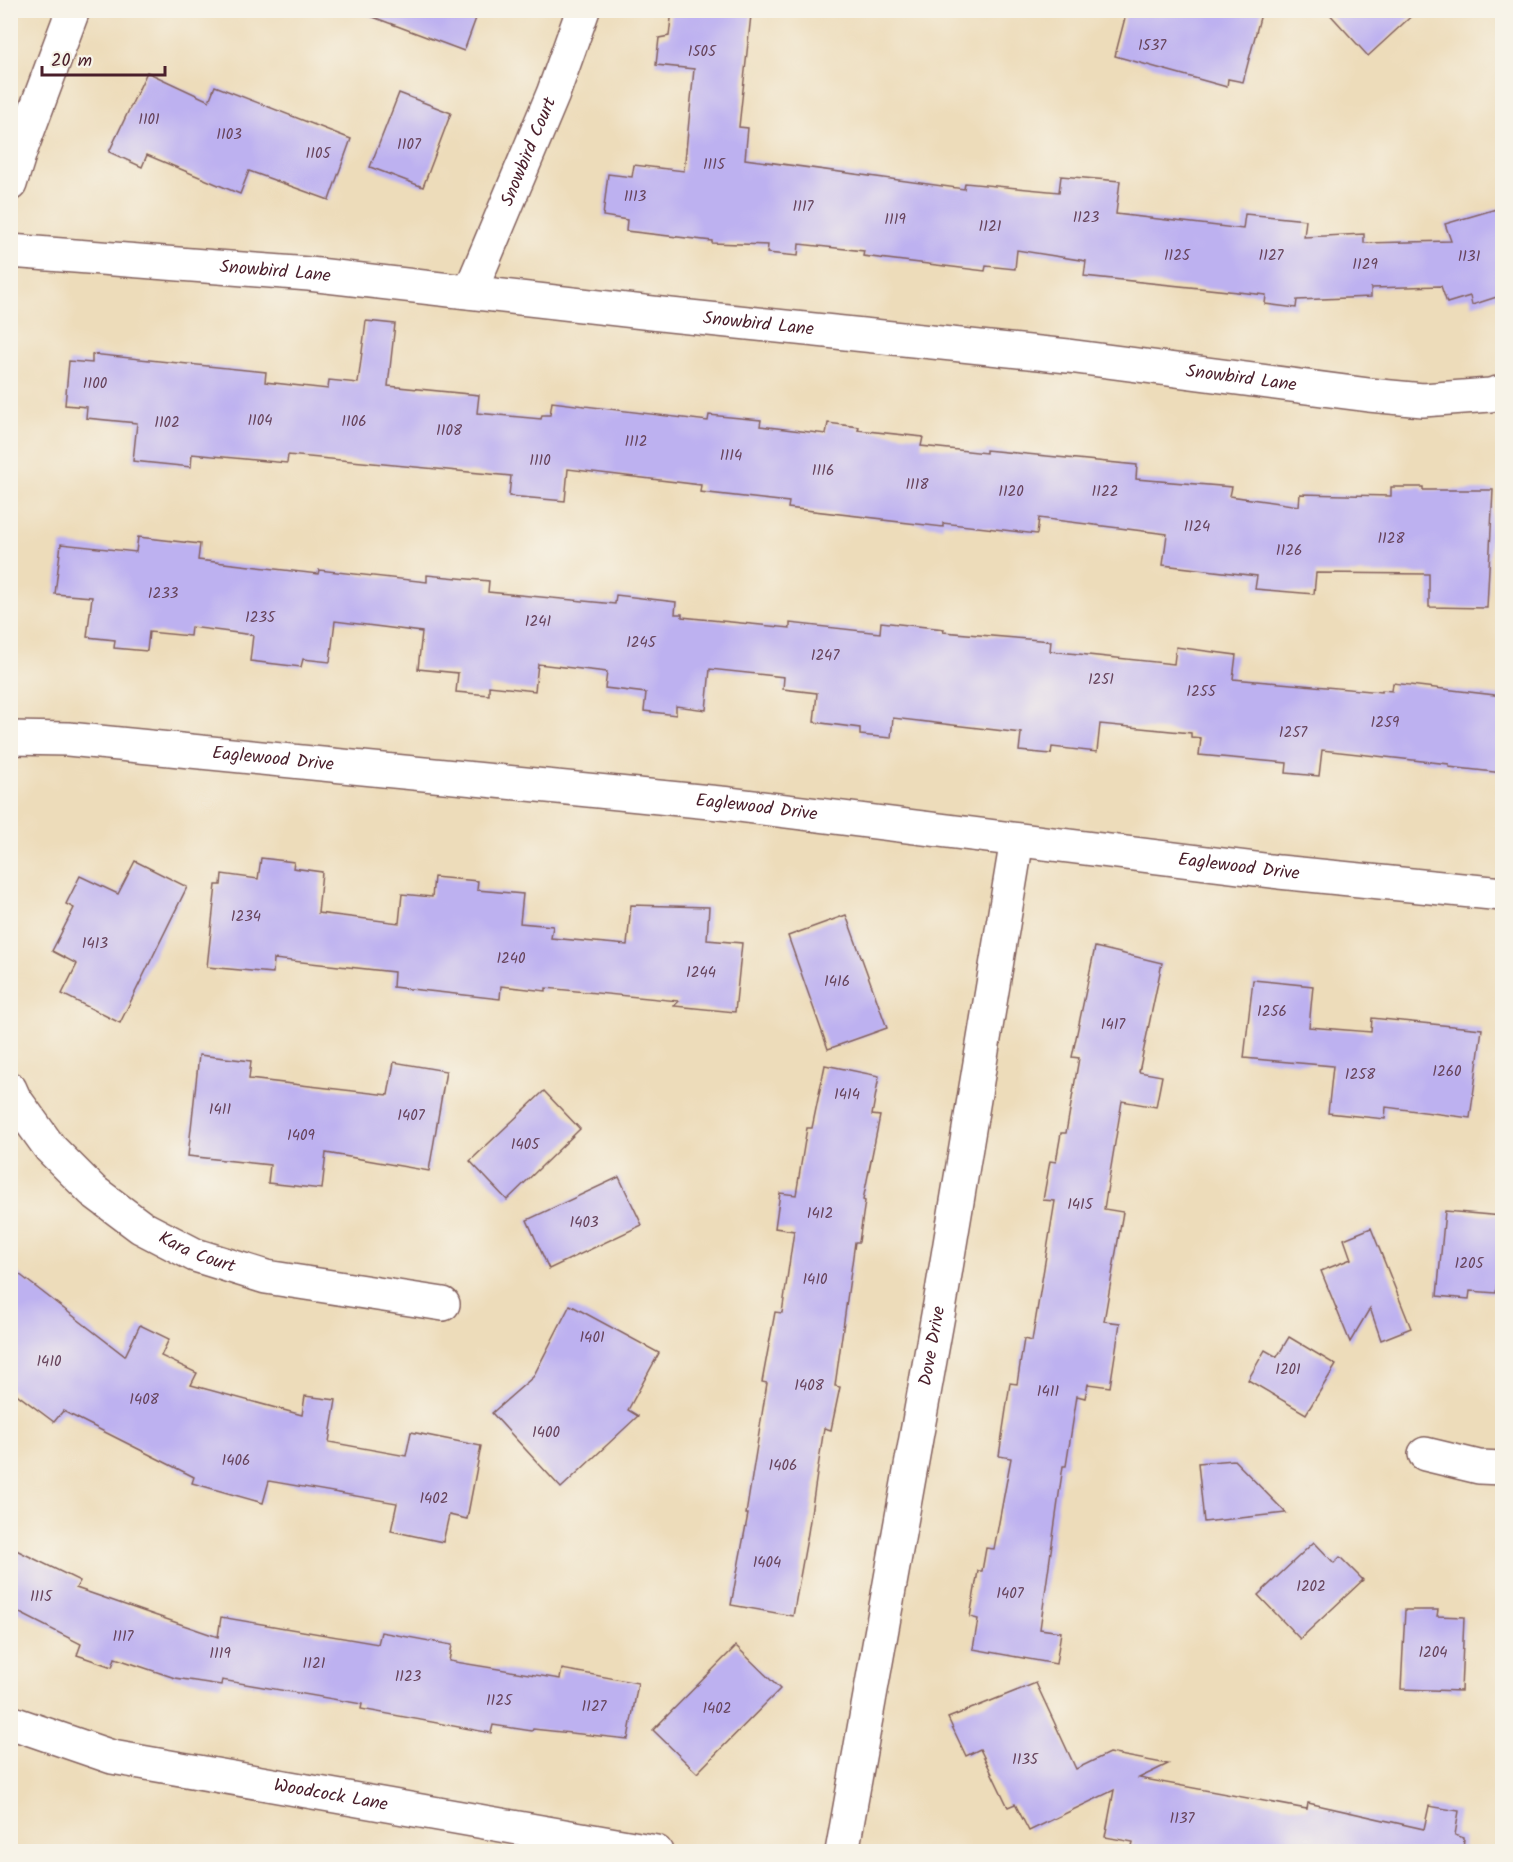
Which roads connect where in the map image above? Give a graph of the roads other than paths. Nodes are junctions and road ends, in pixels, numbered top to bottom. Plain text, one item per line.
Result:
1 (73, 10) edge
2 (583, 10) edge
3 (10, 184) edge
4 (10, 251) edge
5 (470, 292) junction
6 (1503, 392) edge
7 (10, 738) edge
8 (1017, 840) junction
9 (1503, 894) edge
10 (10, 1089) edge
11 (443, 1304) dead end
12 (1425, 1454) dead end
13 (1503, 1468) edge
14 (10, 1722) edge
15 (656, 1851) edge
16 (842, 1851) edge

1 - 3 street
2 - 5 street, Snowbird Court
4 - 5 street, Snowbird Lane
5 - 6 street, Snowbird Lane
7 - 8 street, Eaglewood Drive
8 - 9 street, Eaglewood Drive
8 - 16 street, Dove Drive
10 - 11 street, Kara Court
12 - 13 street
14 - 15 street, Woodcock Lane

